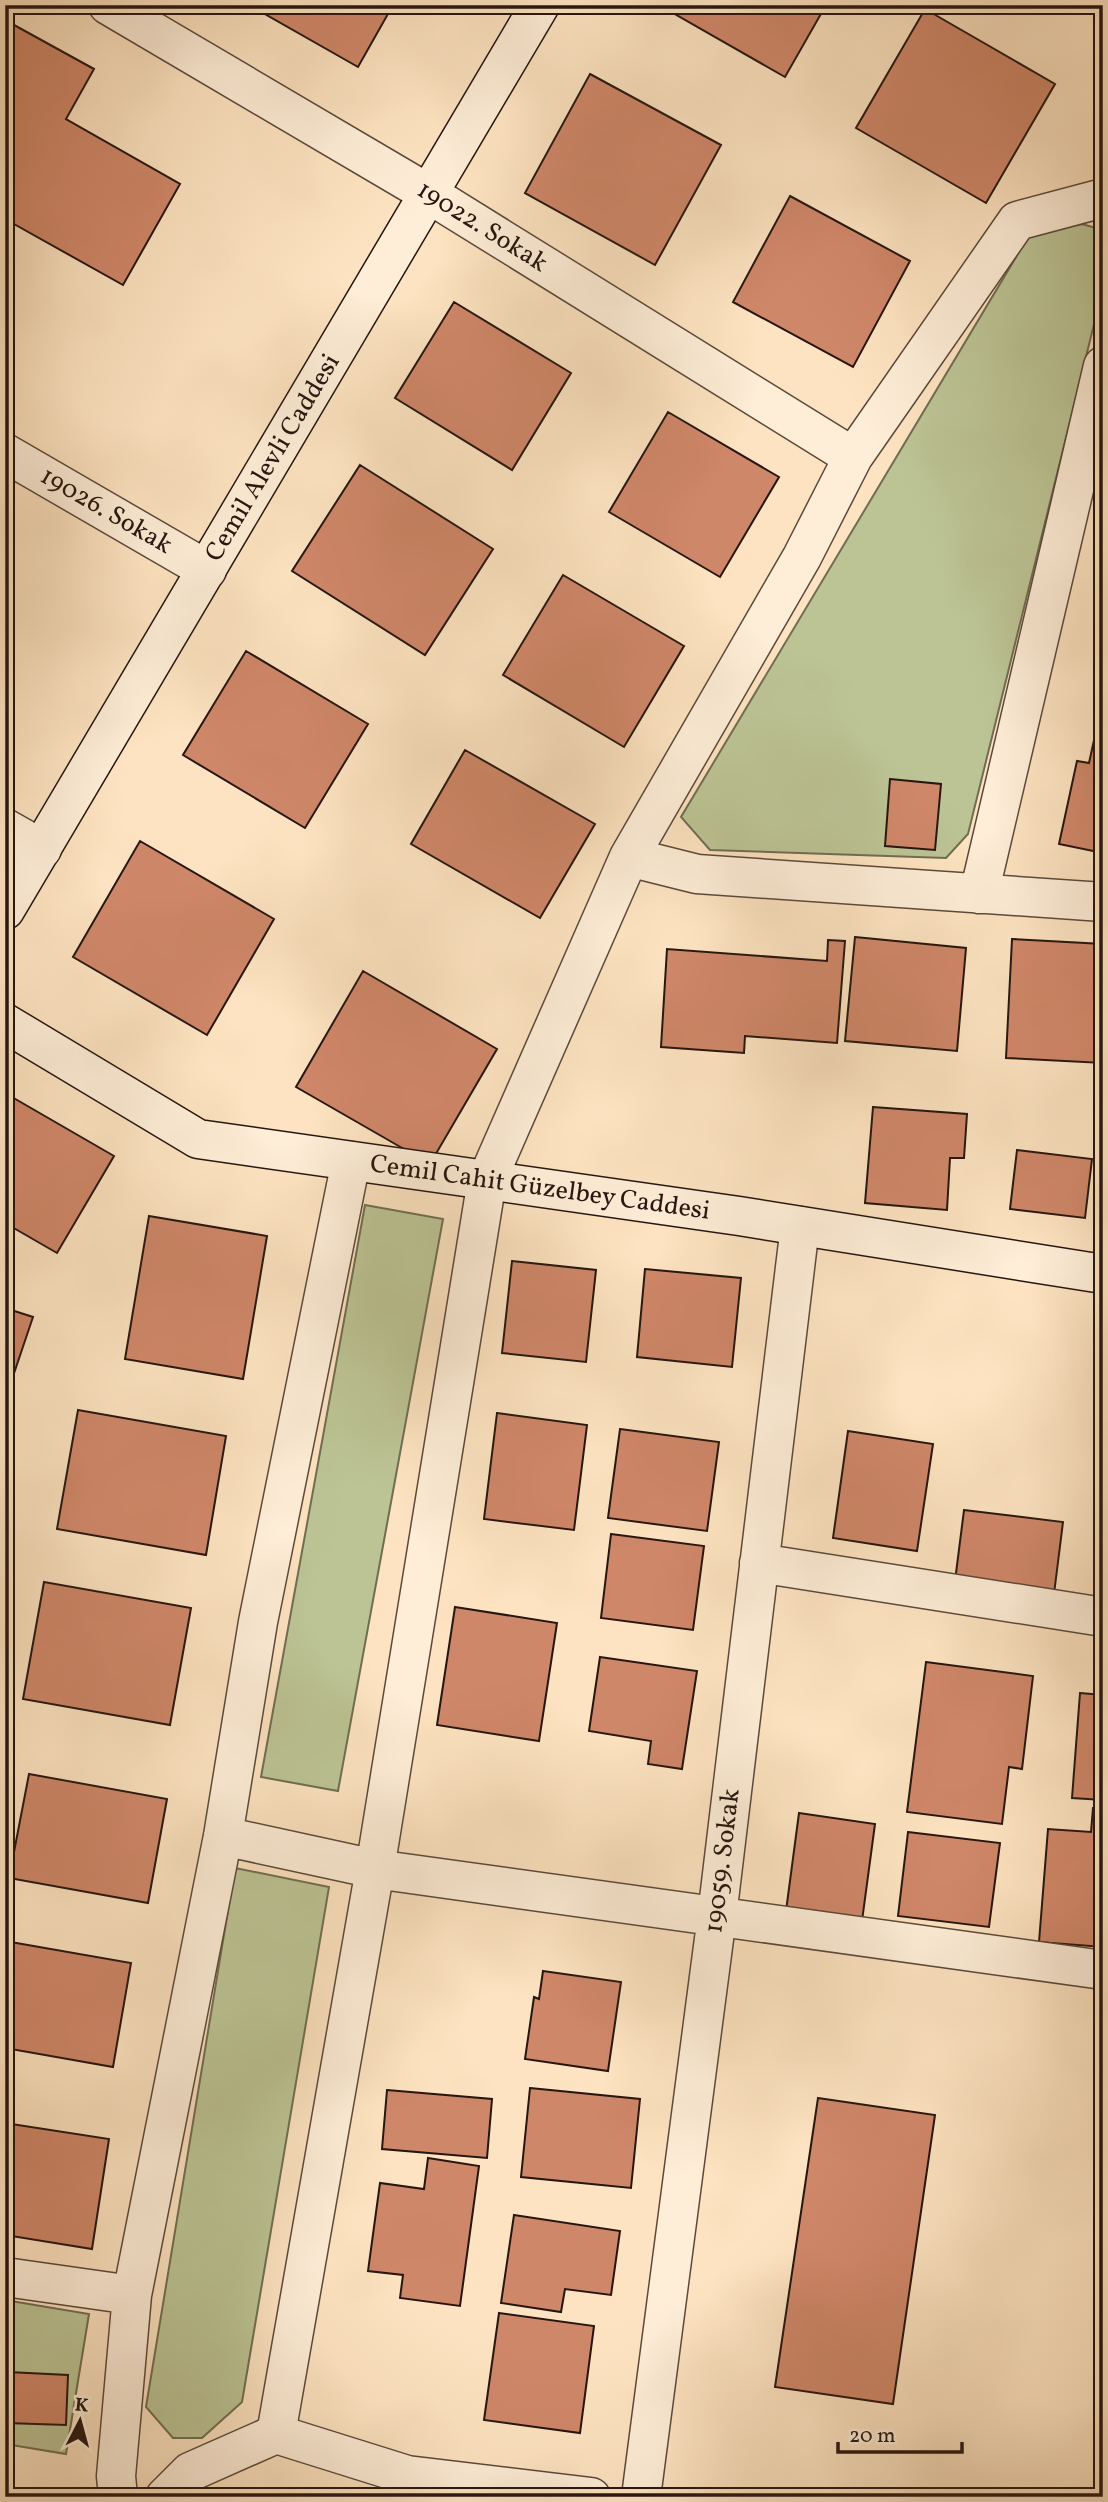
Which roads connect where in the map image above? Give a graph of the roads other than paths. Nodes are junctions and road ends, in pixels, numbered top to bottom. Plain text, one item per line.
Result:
1 (108, 5) edge
2 (540, 5) edge
3 (429, 194) junction
4 (1103, 198) edge
5 (1103, 366) edge
6 (5, 453) edge
7 (853, 457) junction
8 (207, 570) junction
9 (5, 828) edge
10 (41, 849) junction
11 (629, 857) junction
12 (979, 894) junction
13 (1103, 902) edge
14 (5, 910) edge
15 (5, 1023) edge
16 (351, 1161) junction
17 (487, 1180) junction
18 (800, 1226) junction
19 (1103, 1274) edge
20 (759, 1563) junction
21 (1103, 1617) edge
22 (223, 1836) junction
23 (375, 1868) junction
24 (716, 1916) junction
25 (1103, 1970) edge
26 (5, 2277) edge
27 (132, 2295) junction
28 (276, 2434) junction
29 (406, 2486) edge
30 (118, 2497) edge
31 (165, 2497) edge
32 (592, 2497) edge
33 (641, 2497) edge

1 - 3 street, 19022. Sokak
2 - 3 street, Cemil Alevli Caddesi
3 - 7 street, 19022. Sokak
3 - 8 street, Cemil Alevli Caddesi
4 - 7 street
5 - 12 street
6 - 8 street, 19026. Sokak
7 - 11 street
8 - 10 street, Cemil Alevli Caddesi
9 - 10 street
10 - 14 street, Cemil Alevli Caddesi
11 - 12 street
11 - 17 street
12 - 13 street
15 - 16 street, Cemil Cahit Güzelbey Caddesi
16 - 17 street, Cemil Cahit Güzelbey Caddesi
16 - 22 street
17 - 18 street, Cemil Cahit Güzelbey Caddesi
17 - 23 street
18 - 19 street, Cemil Cahit Güzelbey Caddesi
18 - 20 street, 19059. Sokak
20 - 21 street
20 - 24 street, 19059. Sokak
22 - 23 street
22 - 27 street
23 - 24 street
23 - 28 street
24 - 25 street
24 - 33 street, 19059. Sokak
26 - 27 street
27 - 30 street
28 - 29 street
28 - 31 street
29 - 32 street

